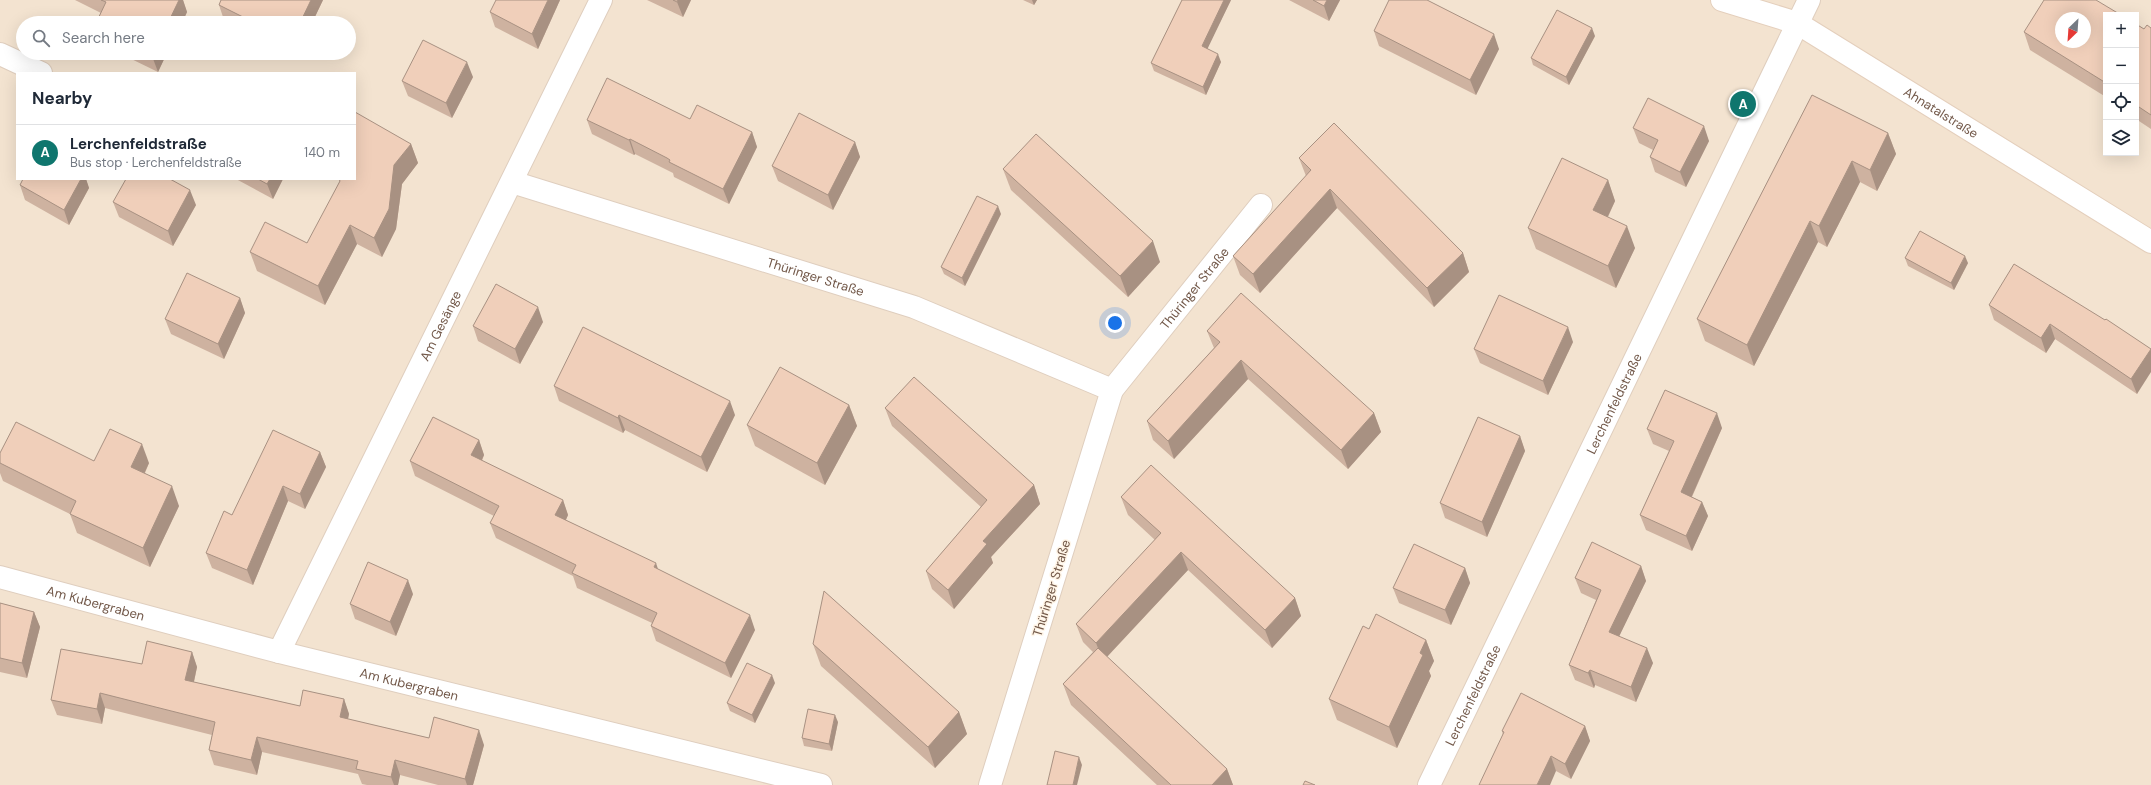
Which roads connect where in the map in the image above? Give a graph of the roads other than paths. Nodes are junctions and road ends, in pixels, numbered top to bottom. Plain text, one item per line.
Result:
1 (601, 0) edge
2 (1722, 0) edge
3 (1808, 0) edge
4 (1797, 23) junction
5 (0, 54) edge
6 (39, 72) edge
7 (512, 182) junction
8 (1261, 205) dead end
9 (2151, 242) edge
10 (1112, 390) junction
11 (0, 577) edge
12 (279, 652) junction
13 (821, 785) edge
14 (990, 785) edge
15 (1429, 785) edge

1 - 7 street, Am Gesänge
2 - 4 street, Ahnatalstraße
3 - 4 street, Lerchenfeldstraße
4 - 9 street, Ahnatalstraße
4 - 15 street, Lerchenfeldstraße
5 - 6 street
7 - 10 street, Thüringer Straße
7 - 12 street, Am Gesänge
8 - 10 street, Thüringer Straße
10 - 14 street, Thüringer Straße
11 - 12 street, Am Kubergraben
12 - 13 street, Am Kubergraben

